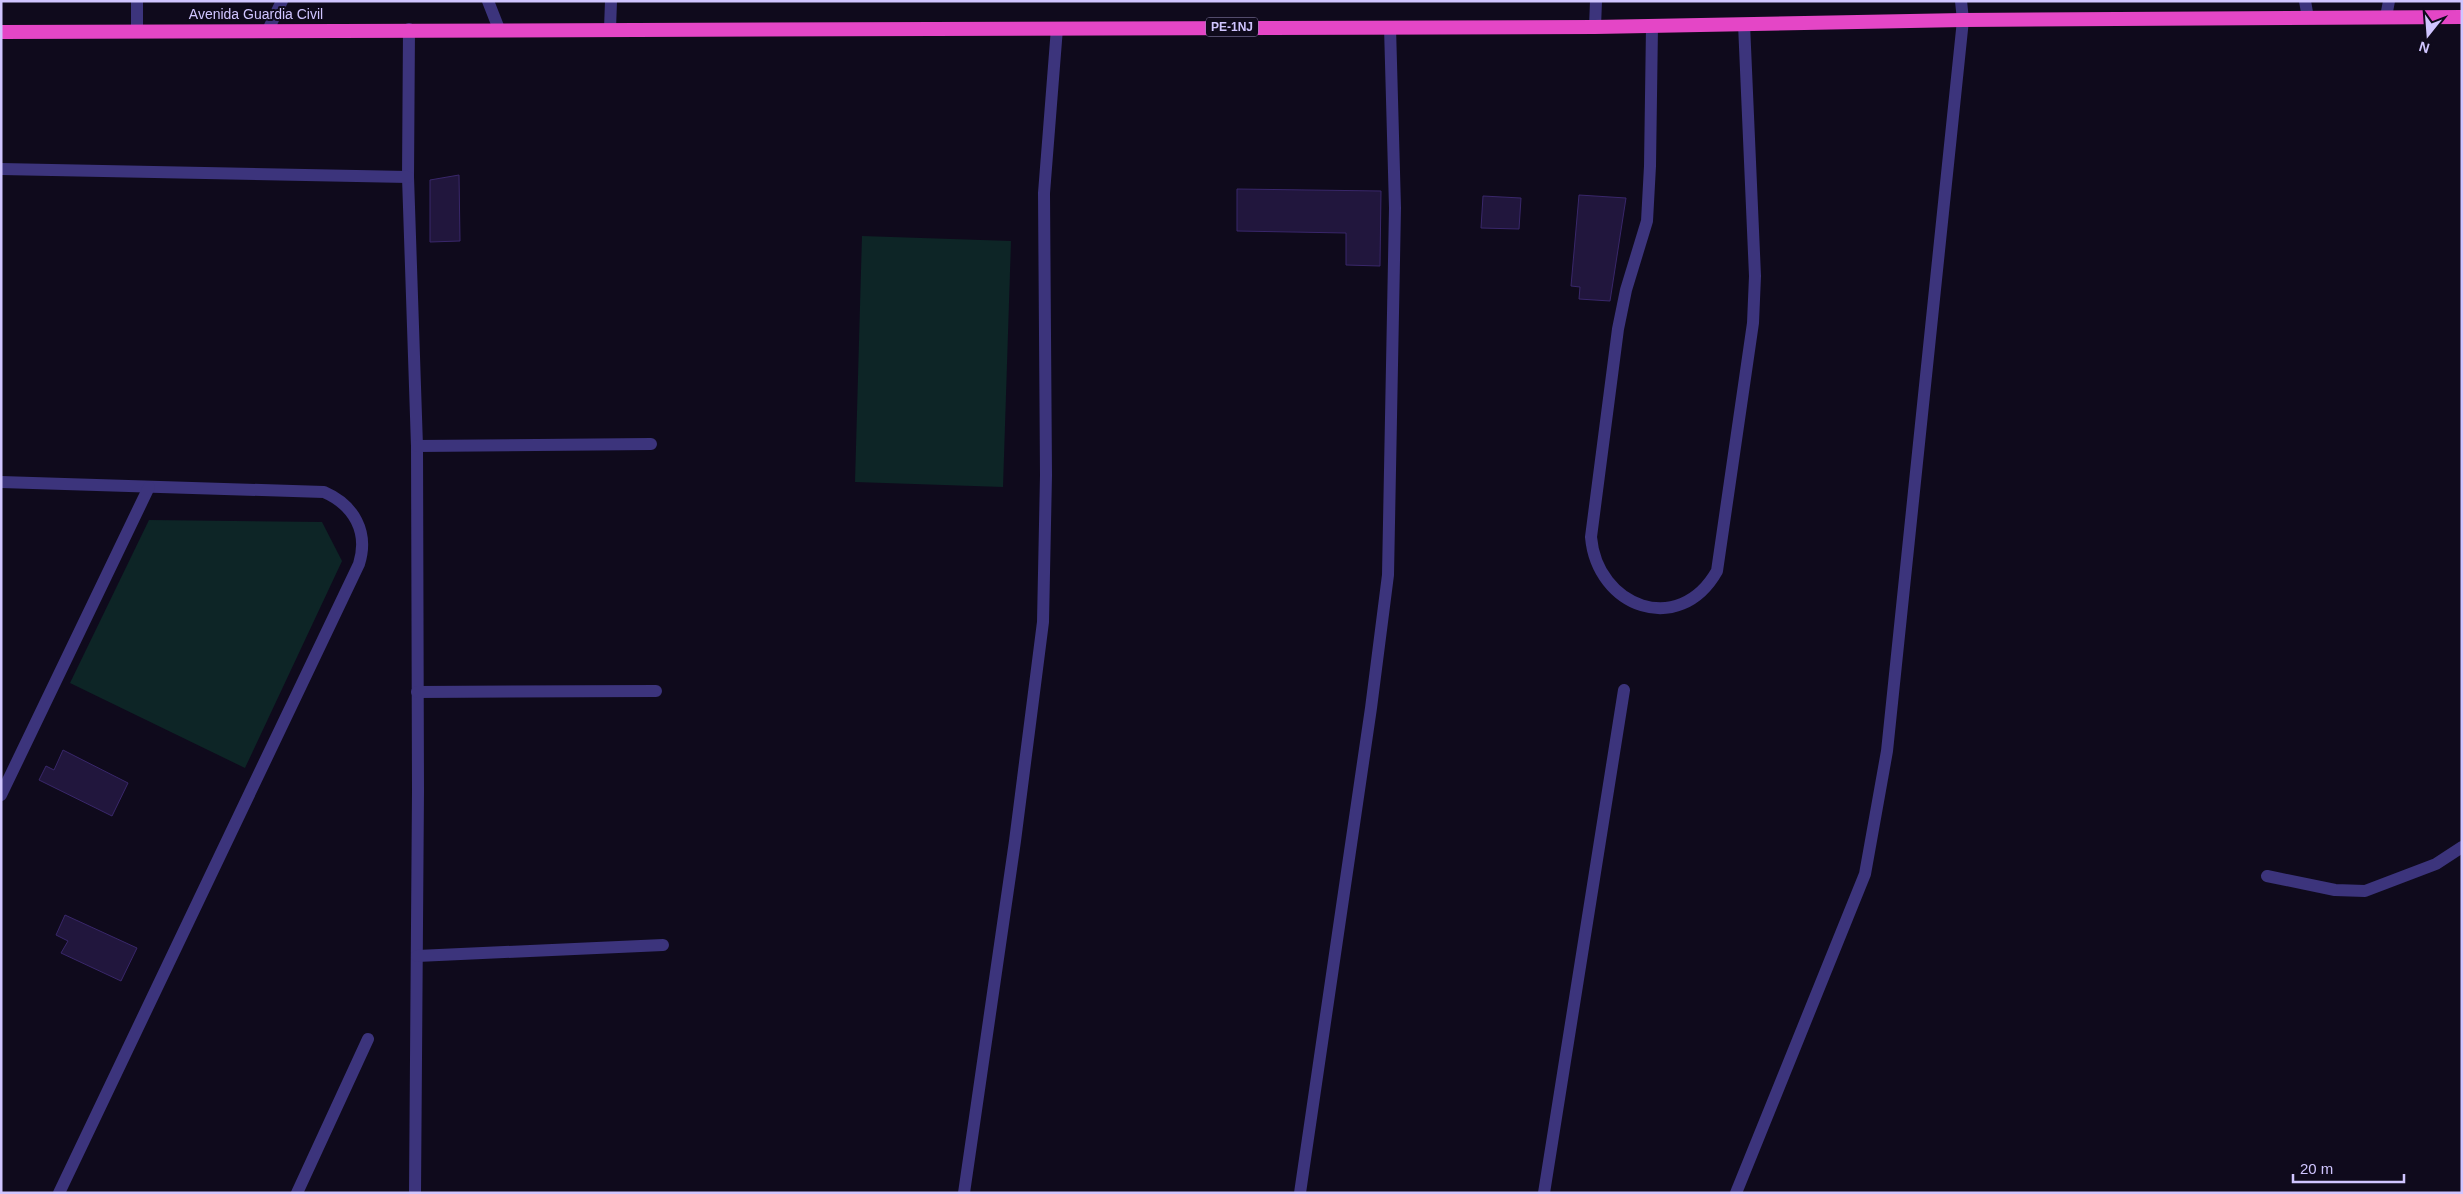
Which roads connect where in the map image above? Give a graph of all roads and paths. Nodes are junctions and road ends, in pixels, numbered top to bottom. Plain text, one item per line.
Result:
1 (137, 1) edge
2 (282, 1) edge
3 (488, 1) edge
4 (611, 1) edge
5 (1596, 1) edge
6 (1961, 1) edge
7 (2305, 1) edge
8 (2389, 1) edge
9 (2386, 17) junction
10 (2462, 17) edge
11 (2308, 18) junction
12 (1963, 20) junction
13 (1744, 24) junction
14 (1652, 26) junction
15 (1390, 27) junction
16 (1595, 27) junction
17 (1057, 28) junction
18 (409, 29) junction
19 (499, 29) junction
20 (610, 29) junction
21 (268, 30) junction
22 (137, 31) junction
23 (1, 32) edge
24 (1, 169) edge
25 (408, 177) junction
26 (651, 444) dead end
27 (417, 446) junction
28 (1, 482) edge
29 (149, 487) junction
30 (1624, 690) dead end
31 (656, 691) dead end
32 (417, 692) junction
33 (1, 795) edge
34 (2462, 847) edge
35 (2267, 876) dead end
36 (663, 945) dead end
37 (417, 956) junction
38 (368, 1039) dead end
39 (59, 1193) edge
40 (297, 1193) edge
41 (415, 1193) edge
42 (964, 1193) edge
43 (1300, 1193) edge
44 (1544, 1193) edge
45 (1736, 1193) edge

1 - 22 street
2 - 21 street
3 - 19 street
4 - 20 street
5 - 16 street
6 - 12 street
7 - 11 street
8 - 9 street
9 - 10 highway, Avenida Guardia Civil / PE-1NJ
9 - 11 highway, Avenida Guardia Civil / PE-1NJ
11 - 12 highway, Avenida Guardia Civil / PE-1NJ
12 - 13 highway, Avenida Guardia Civil / PE-1NJ
12 - 45 street
13 - 14 highway, Avenida Guardia Civil / PE-1NJ
13 - 14 street
14 - 16 highway, Avenida Guardia Civil / PE-1NJ
15 - 16 highway, Avenida Guardia Civil / PE-1NJ
15 - 17 highway, Avenida Guardia Civil / PE-1NJ
15 - 43 street
17 - 20 highway, Avenida Guardia Civil / PE-1NJ
17 - 42 street
18 - 19 highway, Avenida Guardia Civil / PE-1NJ
18 - 21 highway, Avenida Guardia Civil / PE-1NJ
18 - 25 street
19 - 20 highway, Avenida Guardia Civil / PE-1NJ
21 - 22 highway, Avenida Guardia Civil / PE-1NJ
22 - 23 highway, Avenida Guardia Civil / PE-1NJ
24 - 25 street
25 - 27 street
26 - 27 street
27 - 32 street
28 - 29 street
29 - 33 street
29 - 39 street
30 - 44 street
31 - 32 street
32 - 37 street
34 - 35 street
36 - 37 street
37 - 41 street
38 - 40 street

